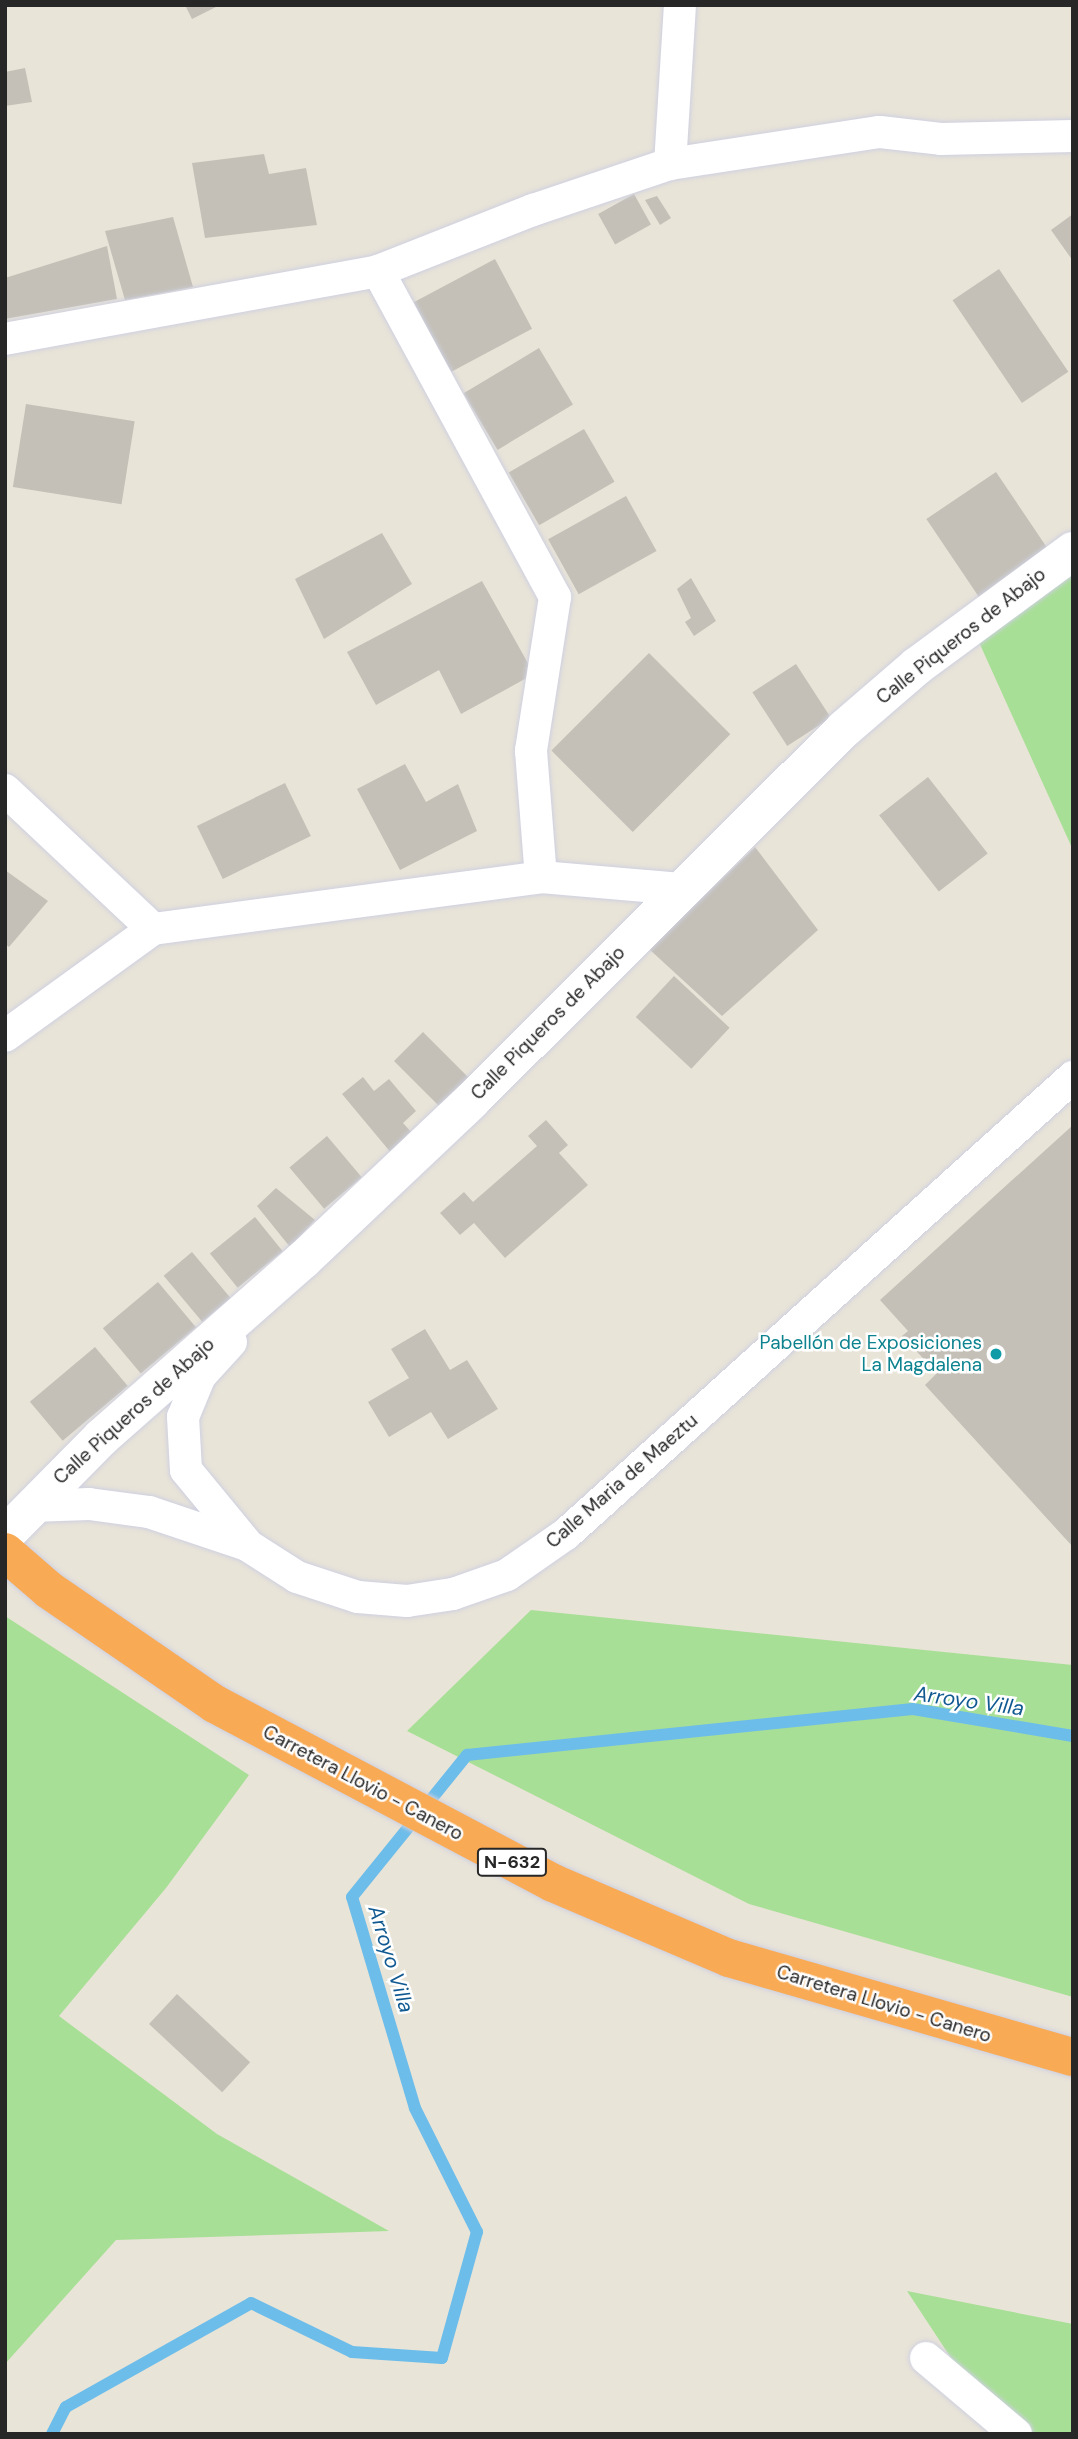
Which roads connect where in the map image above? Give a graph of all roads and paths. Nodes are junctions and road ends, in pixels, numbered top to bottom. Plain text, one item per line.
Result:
1 (680, 5) edge
2 (1073, 136) edge
3 (670, 164) junction
4 (378, 271) junction
5 (5, 340) edge
6 (1073, 551) edge
7 (5, 790) edge
8 (541, 877) junction
9 (680, 889) junction
10 (153, 929) junction
11 (5, 1036) edge
12 (1073, 1077) edge
13 (303, 1260) junction
14 (31, 1506) junction
15 (5, 1535) edge
16 (247, 1545) junction
17 (5, 1552) edge
18 (1073, 2057) edge
19 (926, 2358) dead end
20 (1016, 2434) edge

1 - 3 street
2 - 3 street
3 - 4 street
4 - 5 street
4 - 8 street
6 - 9 street, Calle Piqueros de Abajo
7 - 10 street
8 - 9 street
8 - 10 street
9 - 13 street, Calle Piqueros de Abajo
10 - 11 street
12 - 16 street, Calle Maria de Maeztu
13 - 14 street, Calle Piqueros de Abajo
13 - 16 street
14 - 15 street, Calle Piqueros de Abajo
14 - 16 street, Calle Maria de Maeztu
17 - 18 highway, Carretera Llovio - Canero / N-632
19 - 20 street

